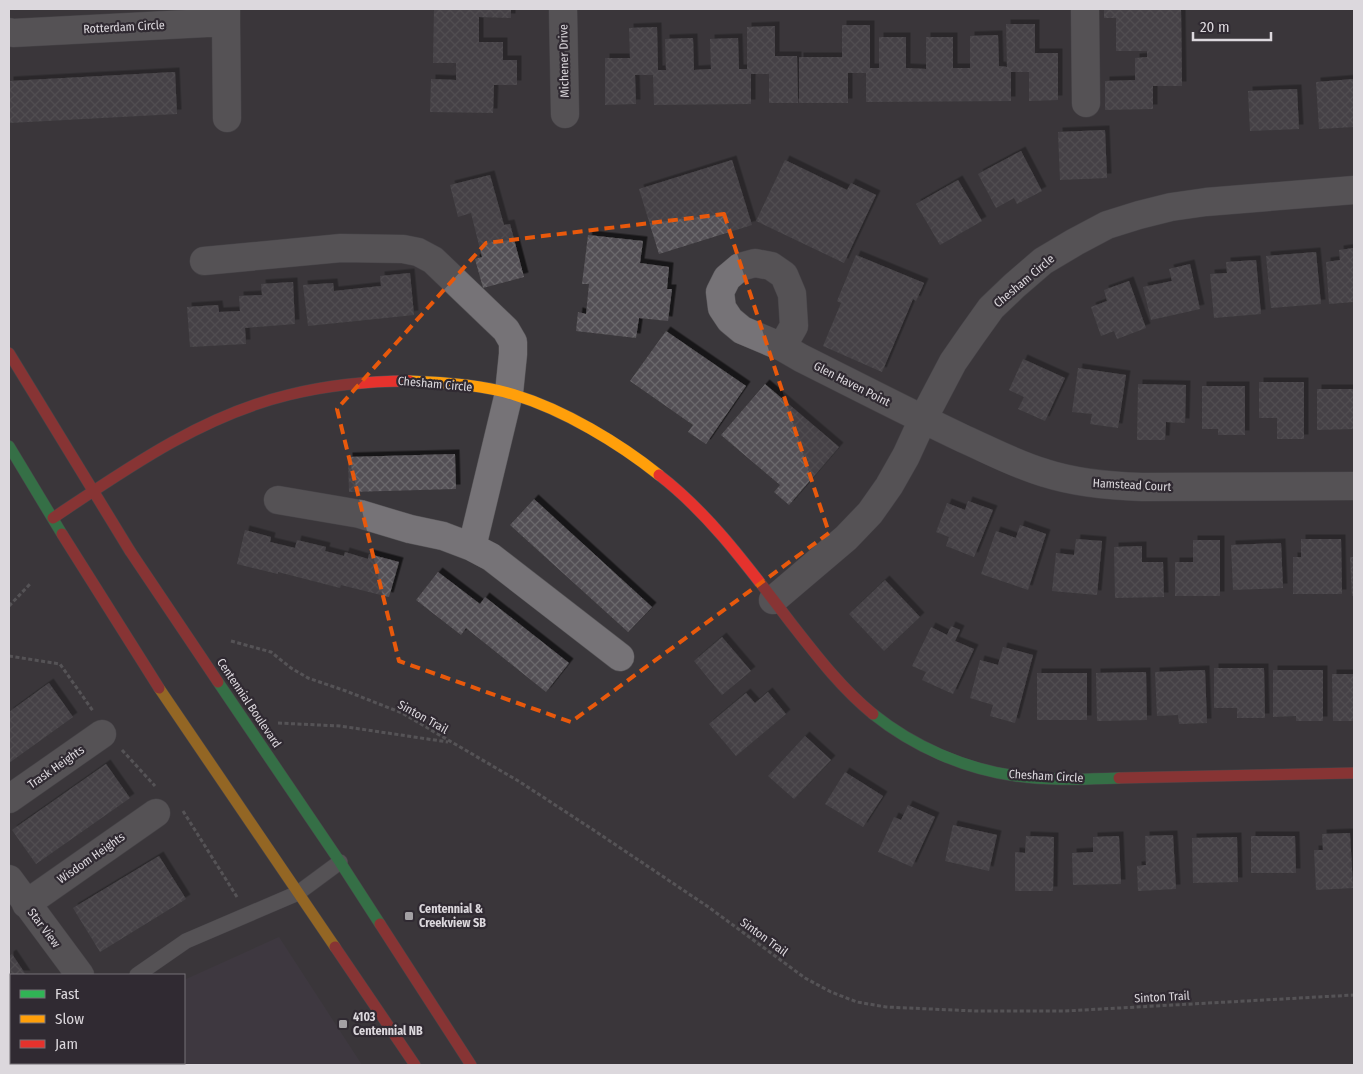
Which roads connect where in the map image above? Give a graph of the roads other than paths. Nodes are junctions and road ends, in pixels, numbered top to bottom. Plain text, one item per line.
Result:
1 (563, 9) edge
2 (1085, 9) edge
3 (226, 15) edge
4 (9, 32) edge
5 (1086, 104) dead end
6 (565, 114) dead end
7 (227, 118) dead end
8 (1354, 190) edge
9 (204, 262) dead end
10 (782, 347) dead end
11 (9, 353) edge
12 (509, 393) junction
13 (923, 419) junction
14 (9, 446) edge
15 (1354, 486) edge
16 (94, 491) junction
17 (278, 500) dead end
18 (52, 518) junction
19 (472, 547) junction
20 (773, 600) junction
21 (620, 657) dead end
22 (104, 730) road end
23 (1354, 773) edge
24 (9, 799) edge
25 (165, 803) road end
26 (340, 862) junction
27 (298, 893) junction
28 (16, 894) edge
29 (79, 974) edge
30 (138, 974) edge
31 (415, 1065) edge
32 (471, 1065) edge

1 - 6 street, Michener Drive
2 - 5 street
3 - 4 street, Rotterdam Circle
3 - 7 street
8 - 13 street, Chesham Circle
9 - 12 street
10 - 13 street, Glen Haven Point
11 - 16 main road, Centennial Boulevard
12 - 16 main road, Chesham Circle
12 - 19 street
12 - 20 main road, Chesham Circle
13 - 15 street, Hamstead Court
13 - 20 street, Chesham Circle
14 - 18 main road
16 - 18 main road, Chesham Circle
16 - 26 main road, Centennial Boulevard, bridge
17 - 19 street
18 - 27 main road, bridge
19 - 21 street
20 - 23 main road, Chesham Circle
22 - 24 street, Trask Heights
25 - 28 street, Wisdom Heights
26 - 27 lane
26 - 32 main road, Centennial Boulevard
27 - 30 lane
27 - 31 main road
28 - 29 street, Star View

